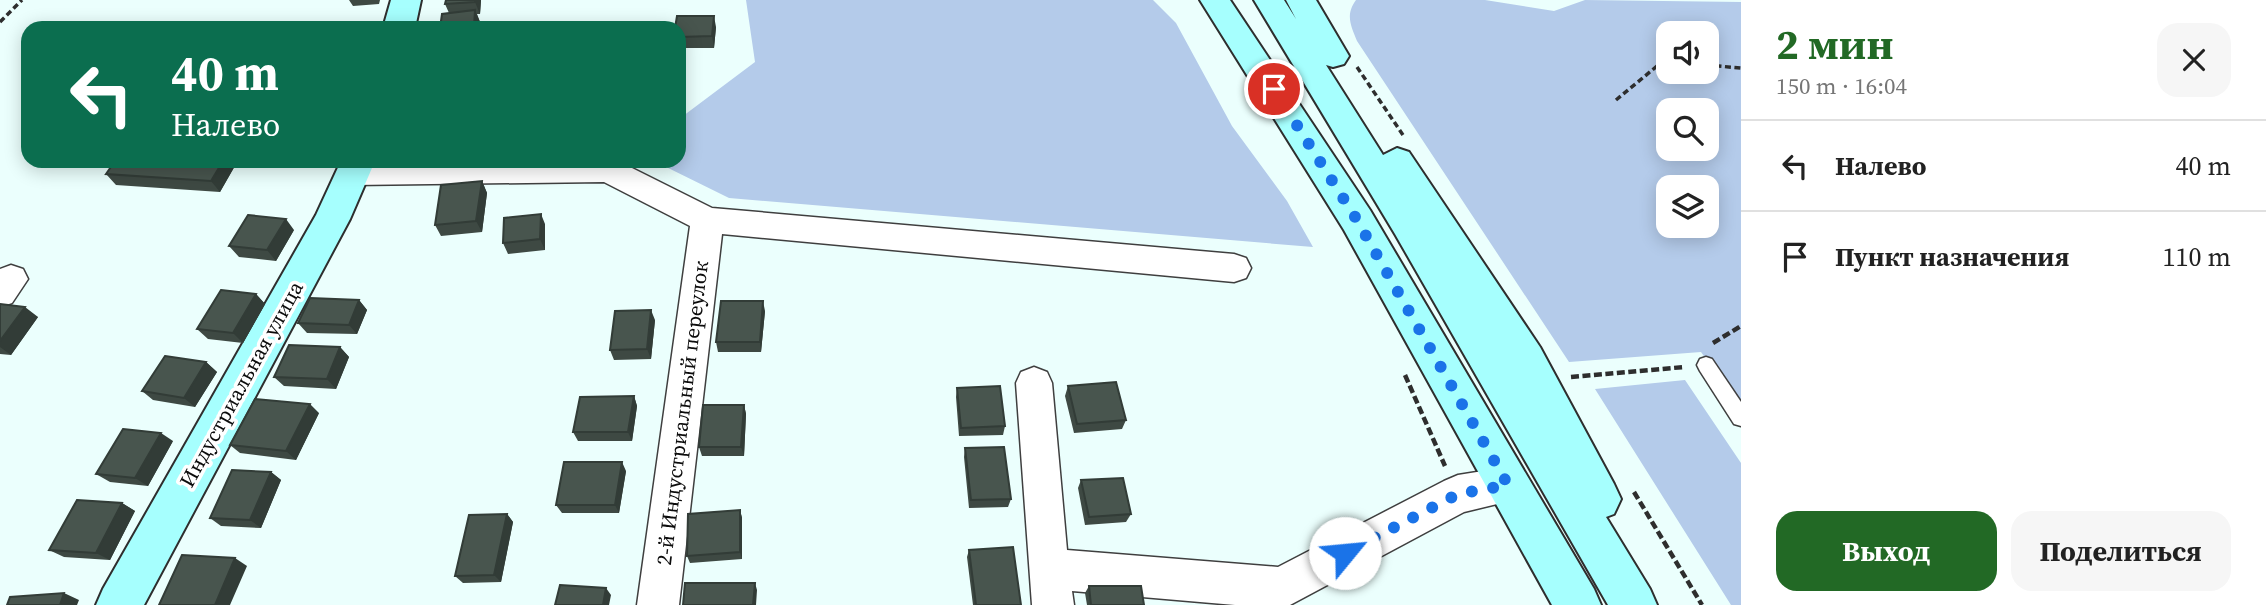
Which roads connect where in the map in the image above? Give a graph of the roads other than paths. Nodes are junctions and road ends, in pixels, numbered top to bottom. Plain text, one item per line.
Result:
1 (406, 0) edge
2 (1215, 0) edge
3 (1269, 0) edge
4 (1306, 18) edge
5 (401, 21) edge
6 (355, 168) edge
7 (439, 168) edge
8 (707, 220) junction
9 (1234, 268) dead end
10 (1706, 365) road end
11 (1034, 383) dead end
12 (1741, 418) edge
13 (1508, 485) junction
14 (1050, 587) edge
15 (119, 605) edge
16 (658, 605) edge
17 (1578, 605) edge
18 (1634, 605) edge
19 (1653, 605) edge

1 - 5 main road
2 - 13 main road
3 - 4 main road
4 - 18 main road
4 - 19 main road
6 - 15 main road, Индустриальная улица
7 - 8 street
8 - 9 street
8 - 16 street, 2-й Индустриальный переулок
10 - 12 lane
11 - 14 street
13 - 14 street
13 - 17 main road

